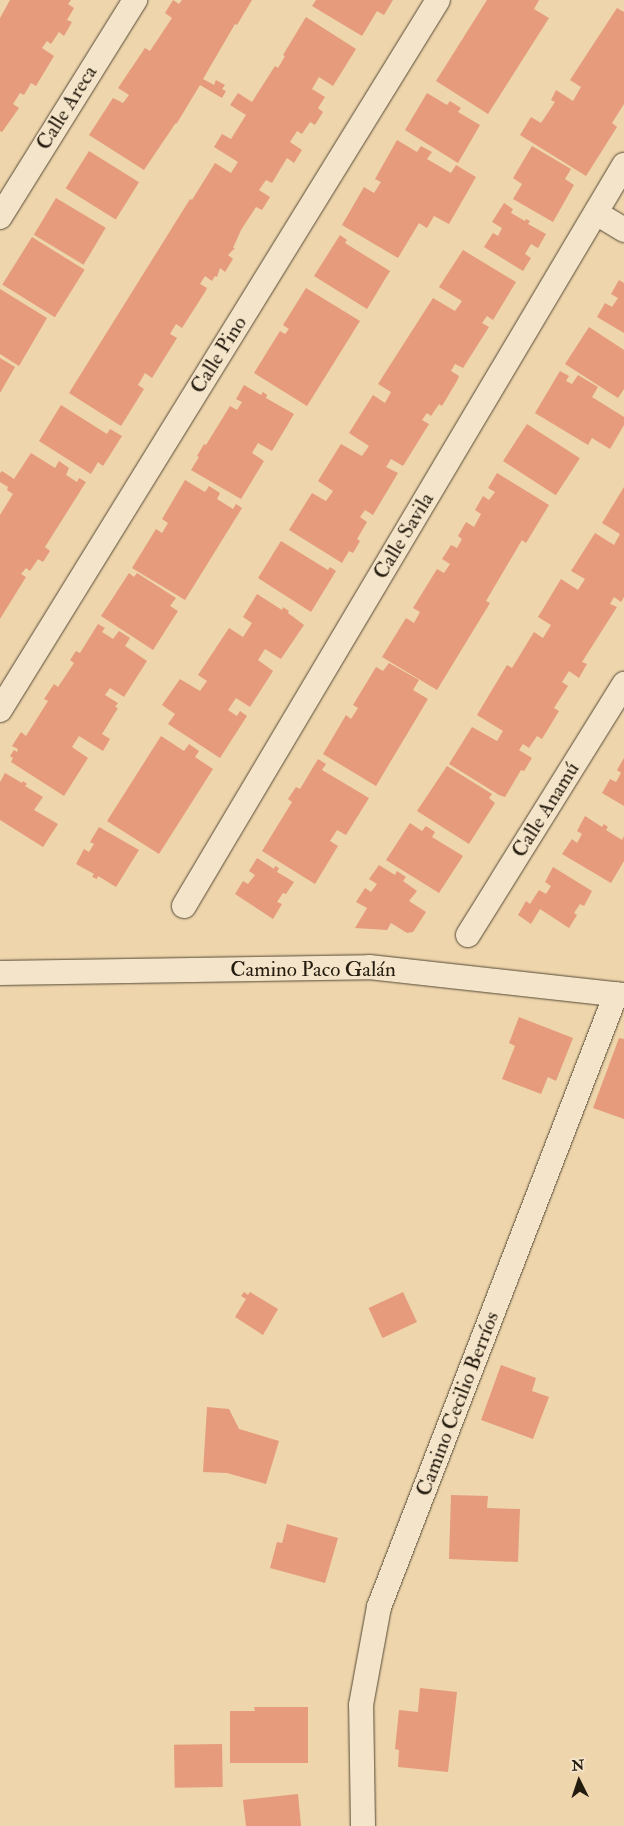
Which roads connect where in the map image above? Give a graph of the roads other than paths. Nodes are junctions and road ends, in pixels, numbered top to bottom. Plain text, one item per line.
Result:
1 (135, 0) edge
2 (438, 0) edge
3 (624, 165) edge
4 (596, 213) junction
5 (0, 217) edge
6 (624, 230) edge
7 (624, 684) edge
8 (0, 710) edge
9 (184, 906) dead end
10 (468, 935) dead end
11 (0, 973) edge
12 (620, 995) edge
13 (363, 1826) edge

1 - 5 street, Calle Areca
2 - 8 street, Calle Pino
3 - 4 street, Calle Savila
4 - 6 street
4 - 9 street, Calle Savila
7 - 10 street, Calle Anamú
11 - 12 street, Camino Paco Galán
12 - 13 street, Camino Cecilio Berríos

